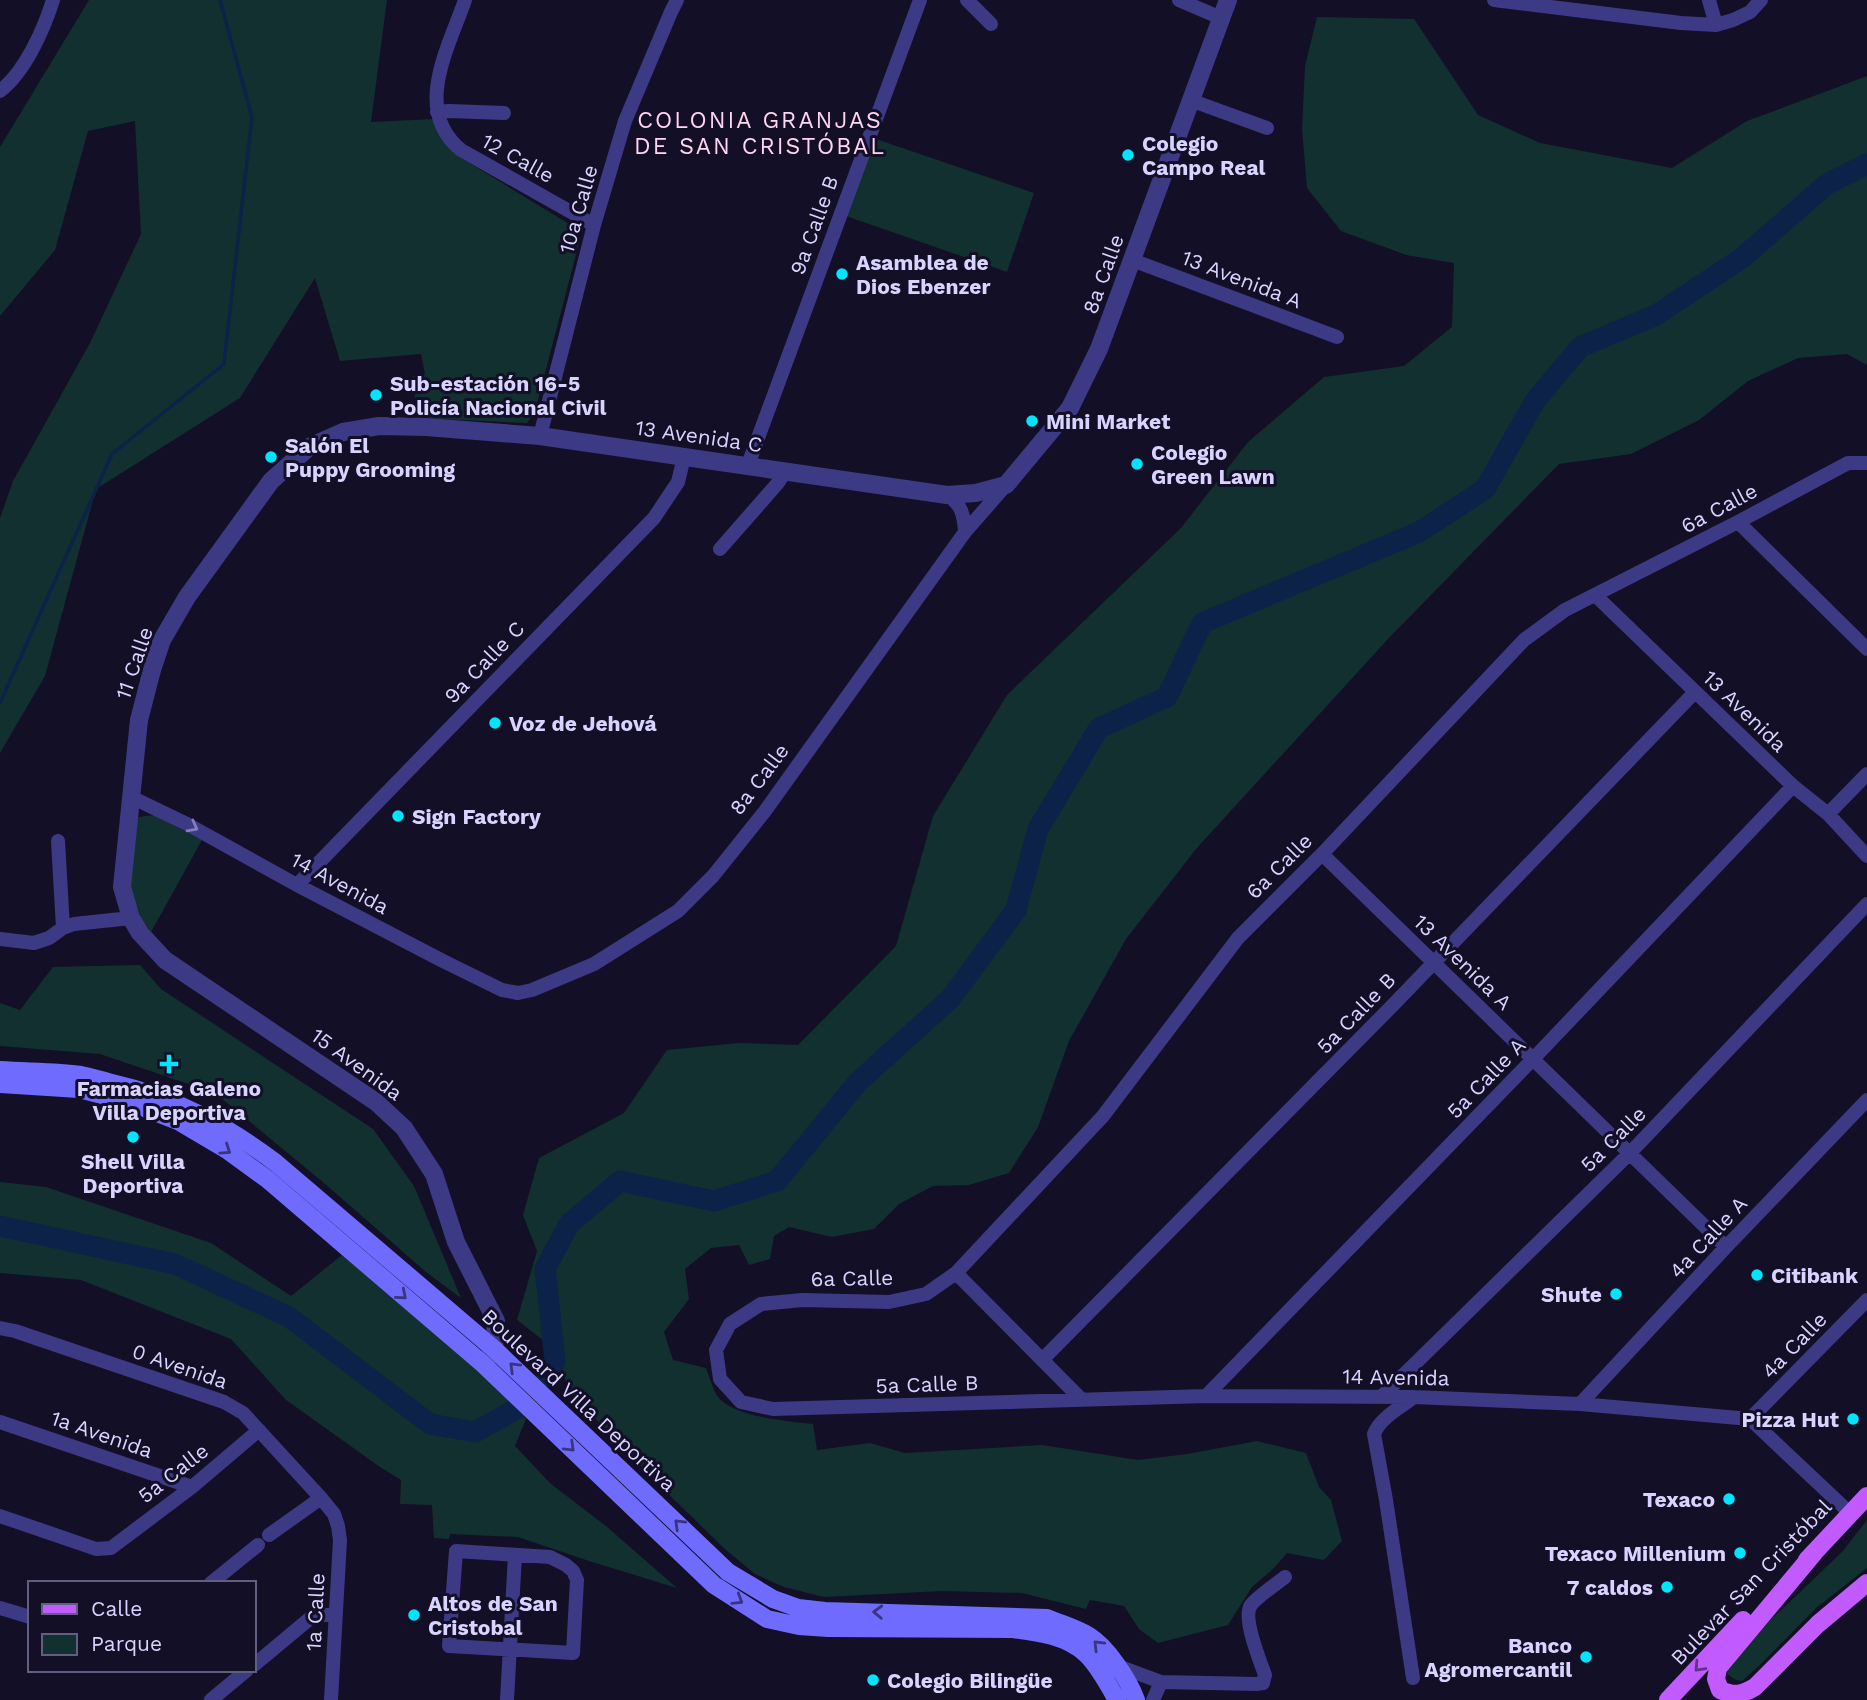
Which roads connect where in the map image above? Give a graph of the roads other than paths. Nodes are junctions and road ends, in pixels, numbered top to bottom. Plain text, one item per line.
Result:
1 (53, 0) edge
2 (466, 0) edge
3 (677, 0) edge
4 (920, 0) edge
5 (967, 0) edge
6 (1179, 0) edge
7 (1228, 0) edge
8 (1494, 0) edge
9 (1710, 0) edge
10 (1761, 0) edge
11 (1221, 18) junction
12 (991, 24) dead end
13 (1716, 25) junction
14 (0, 91) edge
15 (1190, 100) junction
16 (437, 112) junction
17 (504, 113) dead end
18 (1267, 128) dead end
19 (594, 225) junction
20 (1132, 260) junction
21 (1337, 337) dead end
22 (343, 432) joint
23 (540, 436) junction
24 (684, 457) junction
25 (1867, 463) edge
26 (748, 465) junction
27 (785, 472) junction
28 (1006, 485) junction
29 (947, 495) junction
30 (1738, 522) junction
31 (965, 532) junction
32 (720, 549) dead end
33 (1595, 594) junction
34 (1867, 649) edge
35 (1695, 691) junction
36 (1867, 774) edge
37 (1793, 786) junction
38 (131, 797) junction
39 (1828, 814) junction
40 (58, 841) dead end
41 (1322, 854) junction
42 (1867, 856) edge
43 (297, 885) junction
44 (1867, 904) edge
45 (136, 926) junction
46 (63, 928) junction
47 (0, 939) edge
48 (1434, 962) junction
49 (532, 990) joint
50 (1534, 1059) junction
51 (0, 1070) edge
52 (0, 1084) edge
53 (1867, 1100) edge
54 (149, 1101) junction
55 (1630, 1153) junction
56 (1726, 1247) junction
57 (956, 1273) junction
58 (1867, 1300) edge
59 (0, 1328) edge
60 (494, 1349) junction
61 (1042, 1360) junction
62 (483, 1364) junction
63 (1206, 1396) junction
64 (1381, 1397) junction
65 (1414, 1397) junction
66 (1082, 1400) junction
67 (1580, 1404) junction
68 (773, 1409) joint
69 (1750, 1419) junction
70 (0, 1422) edge
71 (260, 1430) junction
72 (191, 1486) junction
73 (1867, 1496) edge
74 (321, 1498) junction
75 (1850, 1513) junction
76 (0, 1516) edge
77 (338, 1527) joint
78 (1814, 1553) junction
79 (515, 1555) junction
80 (1285, 1577) dead end
81 (213, 1581) edge
82 (1867, 1584) edge
83 (0, 1608) edge
84 (336, 1615) junction
85 (28, 1616) edge
86 (964, 1622) junction
87 (510, 1649) junction
88 (256, 1663) edge
89 (1118, 1666) junction
90 (245, 1672) edge
91 (1413, 1678) dead end
92 (1161, 1682) junction
93 (211, 1700) edge
94 (331, 1700) edge
95 (507, 1700) edge
96 (1117, 1700) edge
97 (1136, 1700) edge
98 (1153, 1700) edge
99 (1668, 1700) edge
100 (1756, 1700) edge

1 - 14 street
2 - 16 street
3 - 19 street, 10a Calle
4 - 26 street, 9a Calle B
5 - 12 street
6 - 11 street
7 - 11 street, 8a Calle
8 - 13 street
9 - 13 street
10 - 13 street
11 - 15 street, 8a Calle
15 - 18 street
15 - 20 street, 8a Calle
16 - 17 street
16 - 19 street, 12 Calle
19 - 23 street, 10a Calle
20 - 21 street, 13 Avenida A
20 - 28 street, 8a Calle
22 - 23 street, 13 Avenida C
22 - 38 street, 11 Calle
23 - 24 street, 13 Avenida C
24 - 26 street, 13 Avenida C
24 - 43 street, 9a Calle C
25 - 30 street, 6a Calle
26 - 27 street, 13 Avenida C
27 - 29 street, 13 Avenida C
27 - 32 street
28 - 29 street, 13 Avenida C
28 - 31 street, 8a Calle
29 - 31 street
30 - 33 street, 6a Calle
30 - 34 street
31 - 49 street, 8a Calle
33 - 35 street, 13 Avenida
33 - 41 street, 6a Calle
35 - 37 street, 13 Avenida
35 - 48 street, 5a Calle B
36 - 39 street
37 - 39 street, 13 Avenida
37 - 50 street, 5a Calle A
38 -> 43 street, 14 Avenida
38 - 45 street, 11 Calle
39 - 42 street, 13 Avenida
40 - 46 street
41 - 48 street, 13 Avenida A
41 - 57 street, 6a Calle
43 - 49 street, 14 Avenida
44 - 55 street, 5a Calle
45 - 46 street
45 - 60 street, 15 Avenida
46 - 47 street
48 - 50 street, 13 Avenida A
48 - 61 street, 5a Calle B
50 - 55 street, 13 Avenida A
50 - 63 street, 5a Calle A
51 - 54 main road, Boulevard Villa Deportiva
52 - 54 main road, Boulevard Villa Deportiva
53 - 56 street, 4a Calle A
54 - 60 main road, Boulevard Villa Deportiva
54 -> 62 main road, Boulevard Villa Deportiva
55 - 56 street, 13 Avenida A
55 - 64 street, 5a Calle
56 - 67 street, 4a Calle A
57 - 61 street
57 - 68 street, 6a Calle
58 - 69 street, 4a Calle
59 - 71 street, 0 Avenida
60 - 62 street
86 -> 60 main road, Boulevard Villa Deportiva
61 - 66 street
62 -> 86 main road, Boulevard Villa Deportiva
63 - 64 street, 14 Avenida
63 - 66 street, 14 Avenida
64 - 65 street, 14 Avenida
65 - 67 street, 14 Avenida
65 - 91 street
66 - 68 street, 5a Calle B
67 - 69 street, 14 Avenida
69 - 75 street
70 - 72 street, 1a Avenida
71 - 72 street, 5a Calle
71 - 74 street, 0 Avenida
72 - 76 street, 5a Calle
73 - 75 main road, Bulevar San Cristóbal
74 - 77 street, 0 Avenida
74 - 81 street
75 - 78 main road, Bulevar San Cristóbal
77 - 84 street, 1a Calle
78 - 82 main road
78 -> 99 main road, Bulevar San Cristóbal
79 - 87 street
79 - 87 street
79 - 87 street
80 - 92 street
82 - 100 main road
83 - 85 street
84 - 88 street
84 - 94 street, 1a Calle
89 -> 86 main road, Boulevard Villa Deportiva
86 - 96 main road, Boulevard Villa Deportiva
87 - 95 street
89 - 92 street
89 - 97 main road, Boulevard Villa Deportiva
90 - 93 street
92 - 98 street

